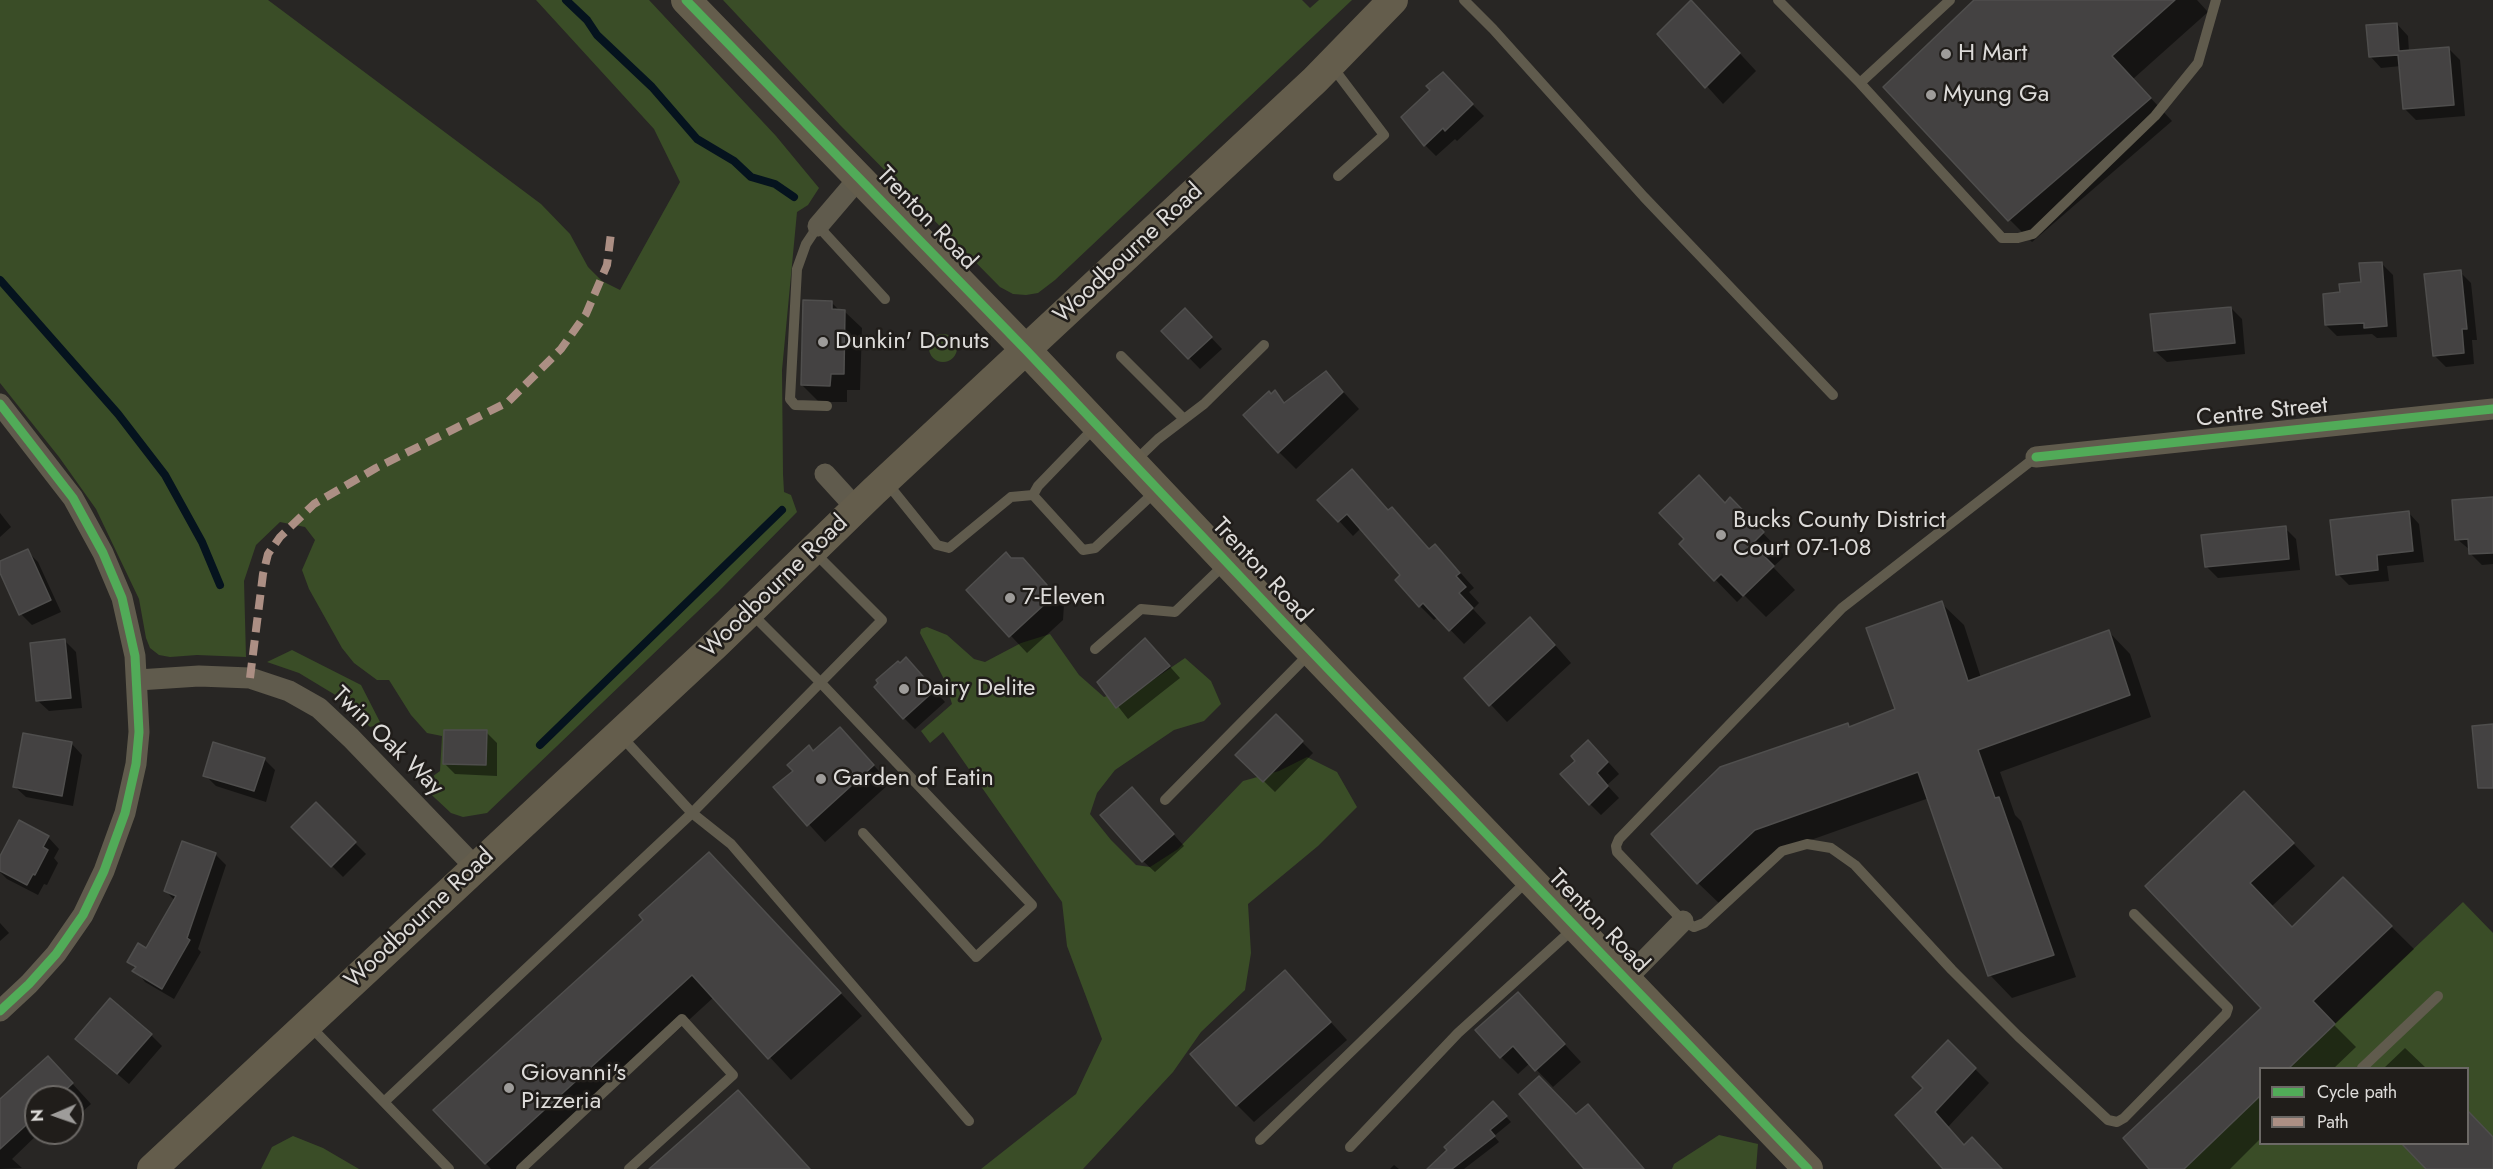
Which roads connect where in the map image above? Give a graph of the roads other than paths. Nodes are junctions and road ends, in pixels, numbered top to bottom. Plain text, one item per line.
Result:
1 (686, 0) edge
2 (1393, 0) edge
3 (1464, 0) edge
4 (1778, 0) edge
5 (1950, 0) edge
6 (2216, 0) edge
7 (1331, 64) junction
8 (1860, 84) junction
9 (1338, 176) dead end
10 (859, 177) junction
11 (818, 226) junction
12 (885, 298) dead end
13 (1264, 345) dead end
14 (1026, 350) junction
15 (1121, 356) dead end
16 (1833, 395) dead end
17 (0, 404) edge
18 (827, 406) dead end
19 (2493, 409) edge
20 (1184, 419) junction
21 (1097, 425) junction
22 (2036, 457) joint
23 (1133, 463) junction
24 (825, 474) dead end
25 (885, 481) junction
26 (1157, 489) junction
27 (1033, 495) junction
28 (856, 508) junction
29 (813, 550) junction
30 (1226, 563) junction
31 (750, 612) junction
32 (1095, 649) dead end
33 (1311, 652) junction
34 (138, 680) junction
35 (820, 682) junction
36 (620, 735) junction
37 (1165, 800) dead end
38 (692, 813) junction
39 (863, 833) dead end
40 (476, 868) junction
41 (1529, 879) junction
42 (2134, 914) dead end
43 (1683, 921) junction
44 (1575, 927) junction
45 (1626, 979) junction
46 (2438, 996) dead end
47 (0, 1011) edge
48 (308, 1023) junction
49 (2363, 1067) edge
50 (384, 1102) junction
51 (969, 1121) dead end
52 (1260, 1140) dead end
53 (1350, 1147) dead end
54 (152, 1169) edge
55 (449, 1169) edge
56 (522, 1169) edge
57 (629, 1169) edge
58 (1808, 1169) edge

1 - 10 main road, Trenton Road
2 - 7 main road, Woodbourne Road
3 - 16 lane
4 - 8 lane
5 - 8 lane
6 - 8 lane
7 - 9 lane
7 - 14 main road, Woodbourne Road
10 - 11 street
10 - 14 main road, Trenton Road
11 - 12 lane
11 - 18 lane
13 - 20 lane
14 - 21 main road, Trenton Road
14 - 25 main road, Woodbourne Road
15 - 20 lane
17 - 34 street
19 - 22 street, Centre Street
20 - 23 lane
21 - 23 main road, Trenton Road
21 - 27 lane
22 - 43 lane
23 - 26 main road, Trenton Road
24 - 28 street
25 - 27 lane
25 - 28 main road, Woodbourne Road
26 - 27 lane
26 - 30 main road, Trenton Road
28 - 29 main road, Woodbourne Road
29 - 31 main road, Woodbourne Road
29 - 35 lane
30 - 32 lane
30 - 33 main road, Trenton Road
31 - 35 lane
31 - 36 main road, Woodbourne Road
33 - 37 lane
33 - 41 main road, Trenton Road
34 - 40 street, Twin Oak Way
34 - 47 street
35 - 38 lane
35 - 39 lane
36 - 38 lane
36 - 40 main road, Woodbourne Road
38 - 50 lane
38 - 51 lane
40 - 48 main road, Woodbourne Road
41 - 44 main road, Trenton Road
41 - 52 lane
42 - 43 lane
43 - 45 street
44 - 45 main road, Trenton Road
44 - 53 lane
45 - 58 main road, Trenton Road
46 - 49 lane
48 - 50 lane
48 - 54 main road, Woodbourne Road
50 - 55 lane
56 - 57 lane

